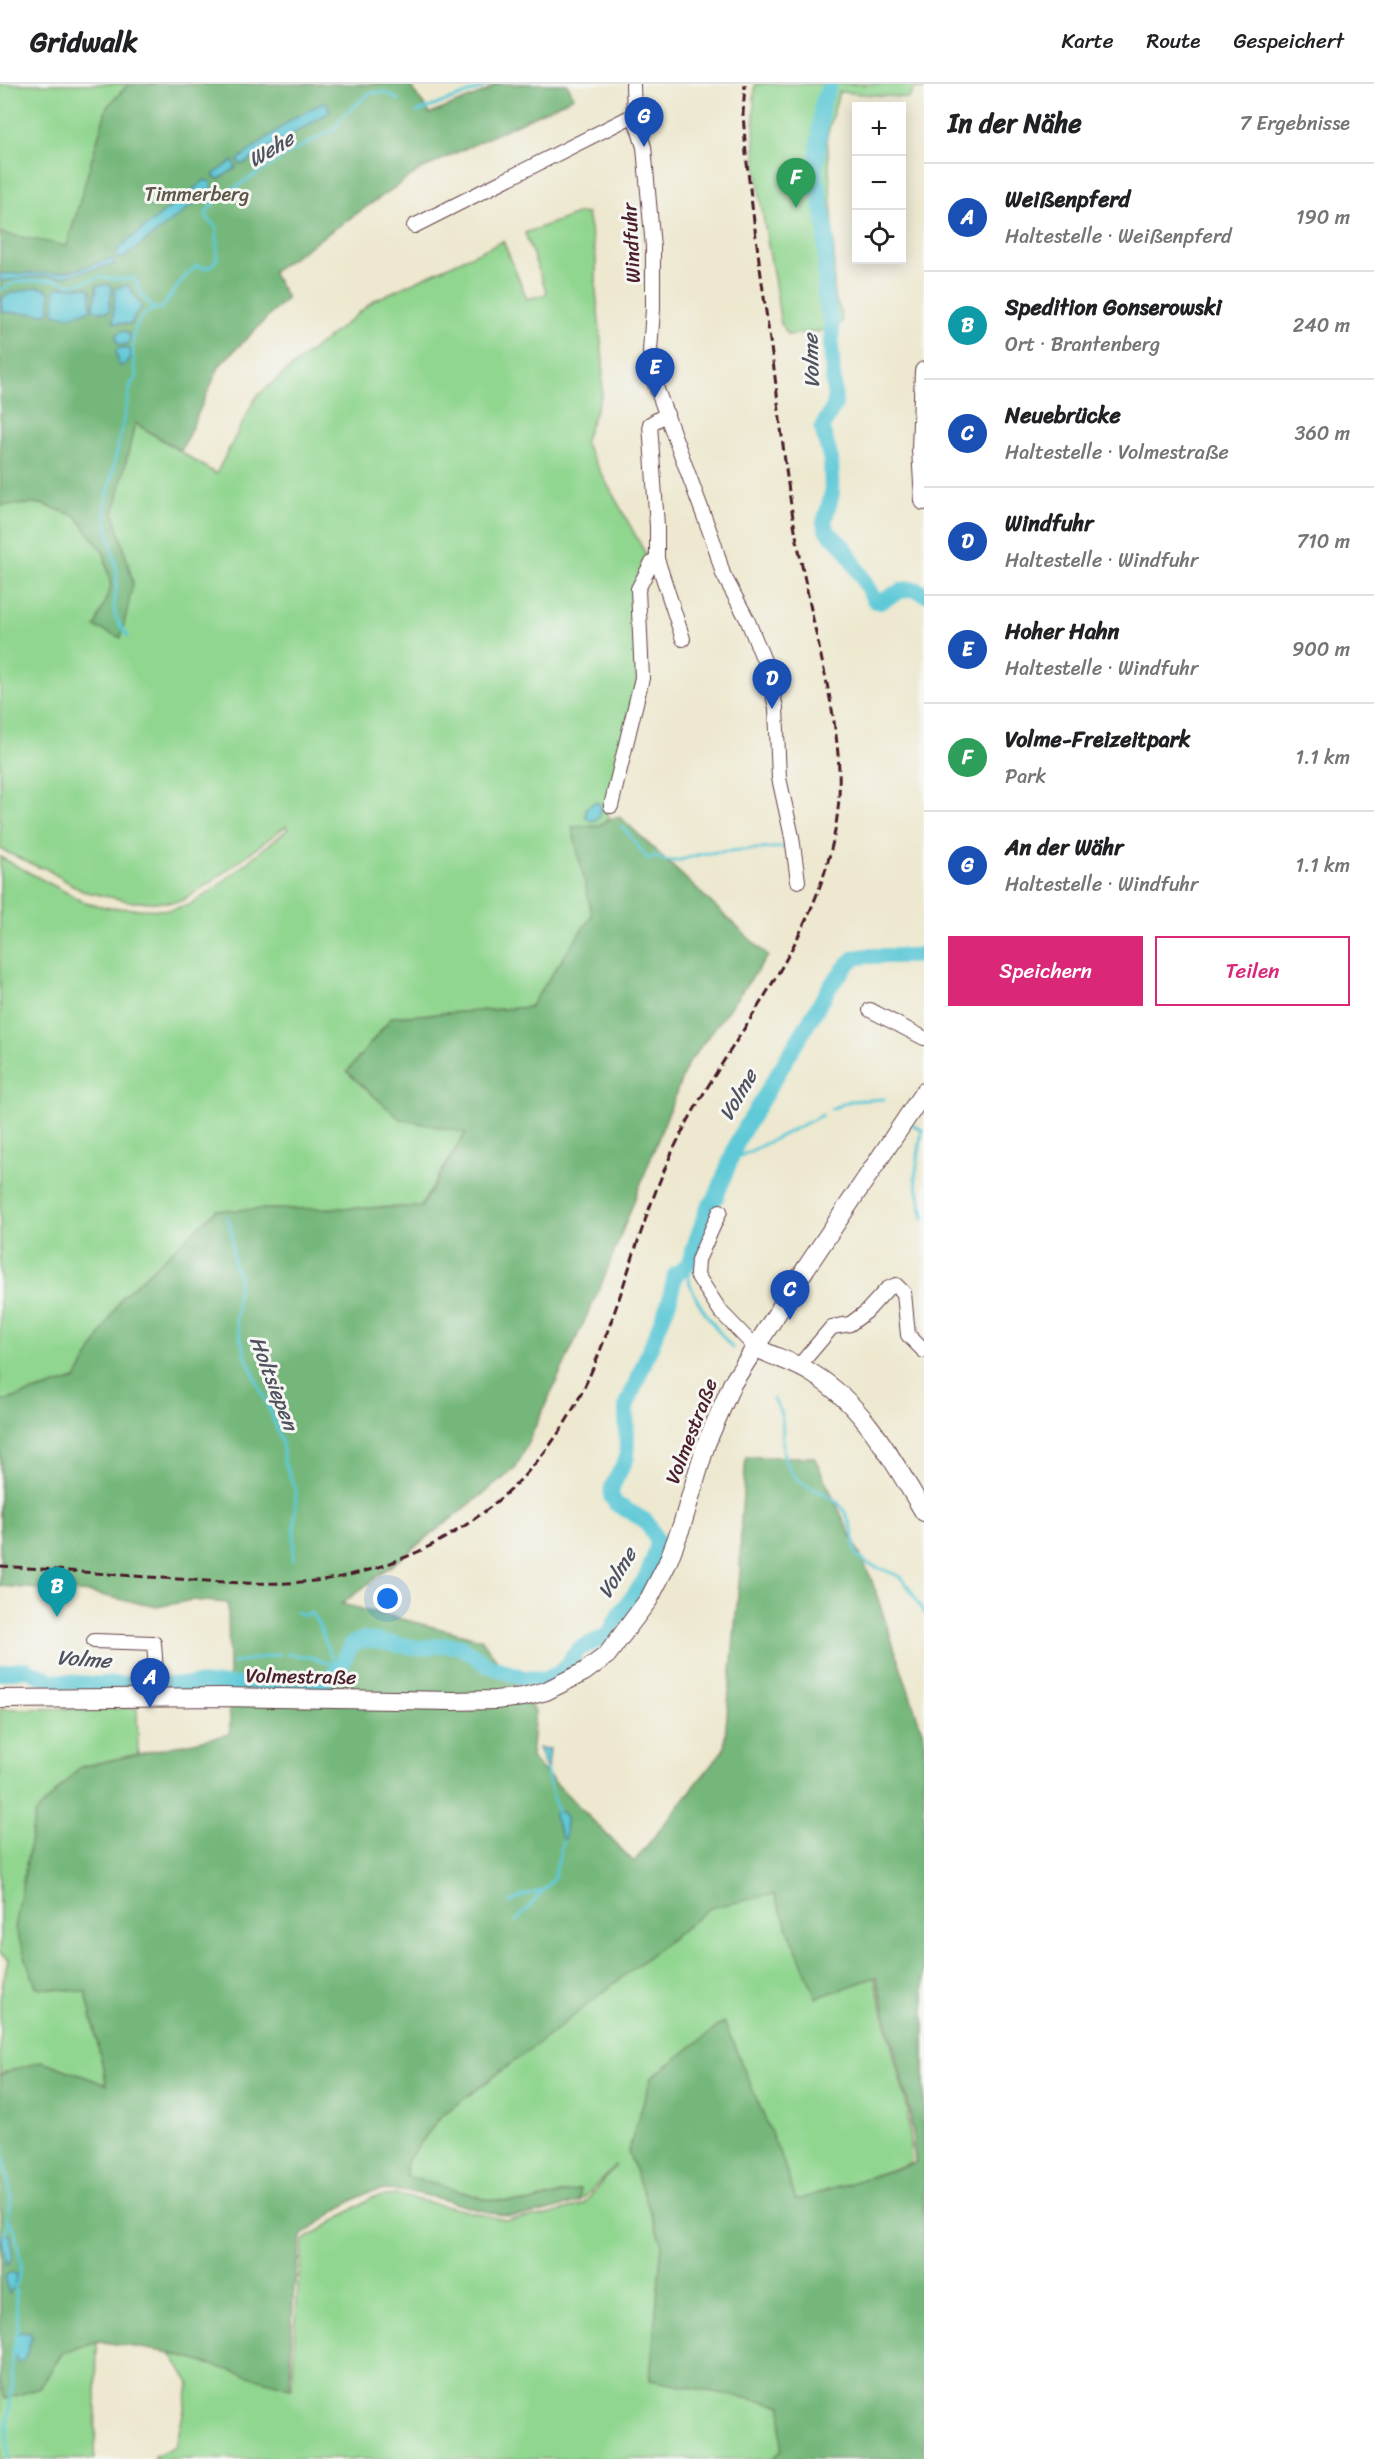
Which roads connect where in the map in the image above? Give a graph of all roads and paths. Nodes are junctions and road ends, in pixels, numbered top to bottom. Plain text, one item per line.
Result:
1 (633, 84) edge
2 (634, 115) junction
3 (414, 226) dead end
4 (924, 371) edge
5 (667, 414) junction
6 (922, 449) edge
7 (924, 501) edge
8 (657, 559) junction
9 (683, 639) dead end
10 (611, 806) dead end
11 (798, 881) dead end
12 (870, 1010) dead end
13 (924, 1038) edge
14 (924, 1092) edge
15 (720, 1211) dead end
16 (754, 1347) junction
17 (924, 1351) edge
18 (798, 1366) junction
19 (924, 1512) edge
20 (94, 1641) dead end
21 (158, 1695) junction
22 (0, 1699) edge

1 - 2 street, Windfuhr
2 - 3 street
2 - 5 street, Windfuhr
4 - 6 main road
5 - 8 street
5 - 11 street, Windfuhr
6 - 7 main road
8 - 9 street
8 - 10 street
12 - 13 street
14 - 16 main road, Volmestraße
15 - 16 street
16 - 18 main road
16 - 21 main road, Volmestraße
17 - 18 street
18 - 19 main road
20 - 21 street
21 - 22 main road, Volmestraße

